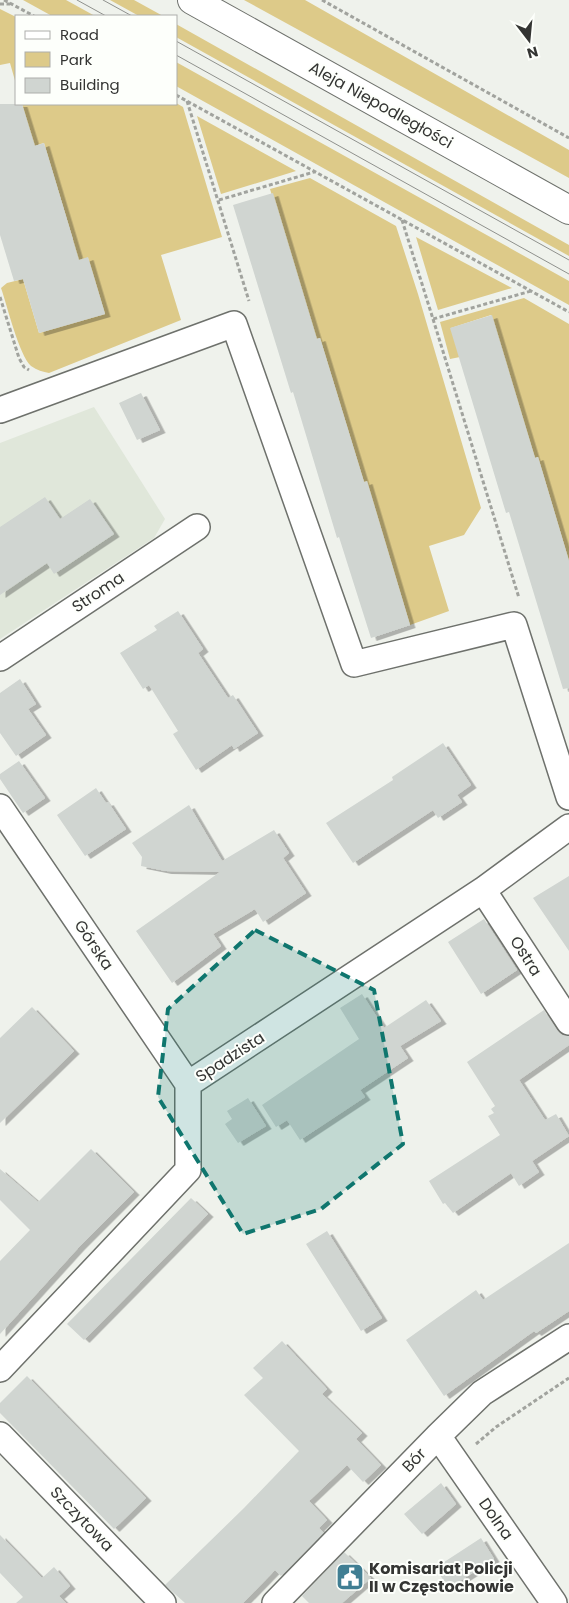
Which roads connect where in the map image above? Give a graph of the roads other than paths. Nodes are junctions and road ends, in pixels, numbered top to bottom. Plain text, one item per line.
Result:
1 (192, 0) edge
2 (569, 210) edge
3 (0, 410) edge
4 (197, 526) dead end
5 (0, 658) edge
6 (569, 797) edge
7 (0, 806) edge
8 (569, 827) edge
9 (483, 890) junction
10 (569, 1022) edge
11 (188, 1084) junction
12 (569, 1337) edge
13 (0, 1369) edge
14 (0, 1435) edge
15 (438, 1436) junction
16 (163, 1603) edge
17 (275, 1603) edge
18 (554, 1603) edge

1 - 2 street, Aleja Niepodległości
3 - 6 street
4 - 5 street, Stroma
7 - 11 street, Górska
8 - 9 street, Spadzista
9 - 10 street, Ostra
9 - 11 street, Spadzista
11 - 13 street, Spadzista
12 - 15 street, Bór
14 - 16 street, Szczytowa
15 - 17 street, Bór
15 - 18 street, Dolna

